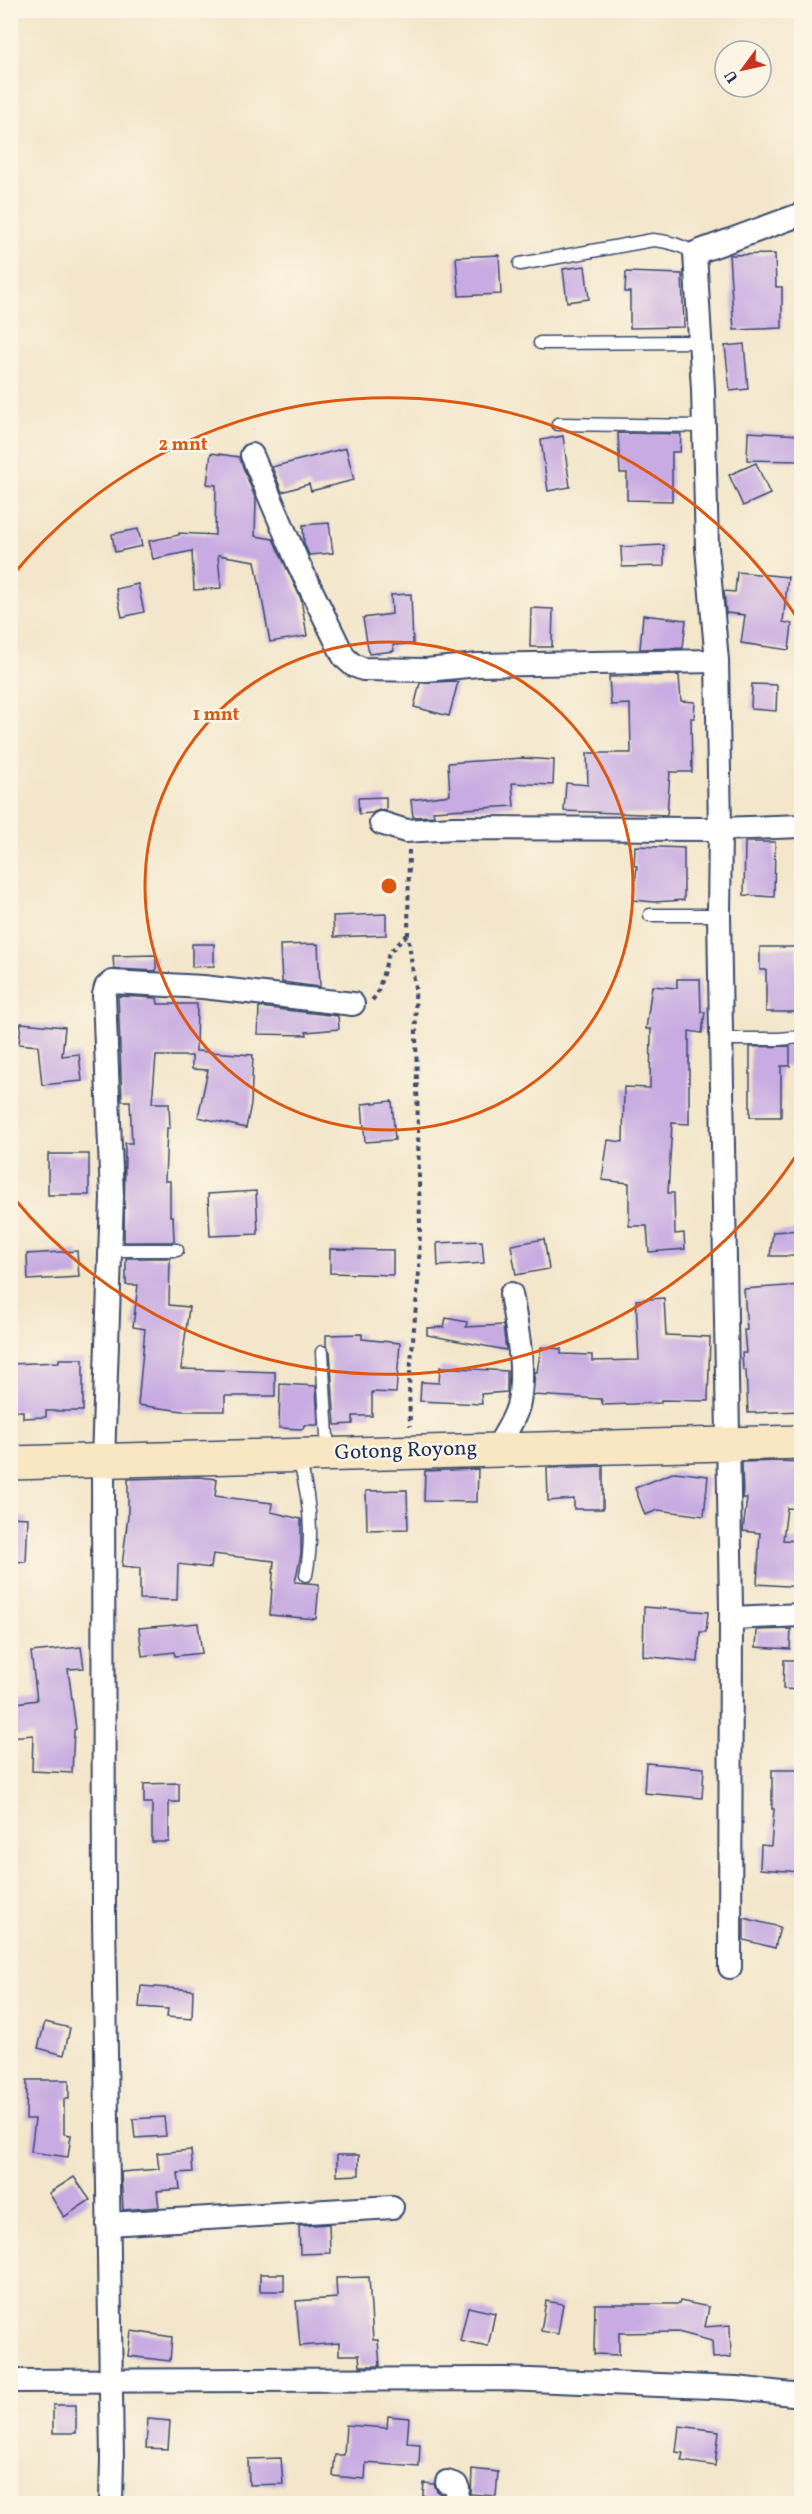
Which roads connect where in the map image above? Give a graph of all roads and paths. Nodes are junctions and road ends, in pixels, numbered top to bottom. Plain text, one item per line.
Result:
1 (801, 214) edge
2 (695, 253) junction
3 (520, 264) dead end
4 (700, 342) junction
5 (540, 343) dead end
6 (558, 424) dead end
7 (704, 426) junction
8 (252, 455) dead end
9 (717, 661) junction
10 (381, 823) dead end
11 (801, 826) edge
12 (720, 829) junction
13 (406, 831) junction
14 (650, 915) dead end
15 (719, 915) junction
16 (408, 935) junction
17 (353, 1005) joint
18 (801, 1037) edge
19 (723, 1039) junction
20 (112, 1250) junction
21 (177, 1250) dead end
22 (511, 1294) dead end
23 (322, 1352) dead end
24 (801, 1442) edge
25 (728, 1443) junction
26 (497, 1449) junction
27 (411, 1451) junction
28 (313, 1454) junction
29 (103, 1461) junction
30 (10, 1463) edge
31 (306, 1575) dead end
32 (801, 1615) edge
33 (731, 1618) junction
34 (730, 1967) dead end
35 (392, 2207) dead end
36 (108, 2224) junction
37 (110, 2380) junction
38 (10, 2381) edge
39 (801, 2395) edge
40 (447, 2481) dead end
41 (111, 2504) edge
42 (456, 2504) edge

1 - 2 street
2 - 3 lane
2 - 4 street
4 - 5 lane
4 - 7 street
6 - 7 lane
7 - 9 street
8 - 9 street
9 - 12 street
10 - 13 street
11 - 12 street
12 - 13 street
12 - 15 street
13 - 16 path
14 - 15 lane
15 - 19 street
16 - 17 path
16 - 27 path
17 - 20 street
18 - 19 lane
19 - 25 street
20 - 21 lane
20 - 29 street
22 - 26 street
23 - 28 lane
24 - 25 street, Gotong Royong
25 - 26 street, Gotong Royong
25 - 33 street
26 - 27 street, Gotong Royong
27 - 28 street, Gotong Royong
28 - 29 street, Gotong Royong
28 - 31 lane
29 - 30 street, Gotong Royong
29 - 36 street
32 - 33 street
33 - 34 street
35 - 36 street
36 - 37 street
37 - 38 street
37 - 39 street
37 - 41 street
40 - 42 street

